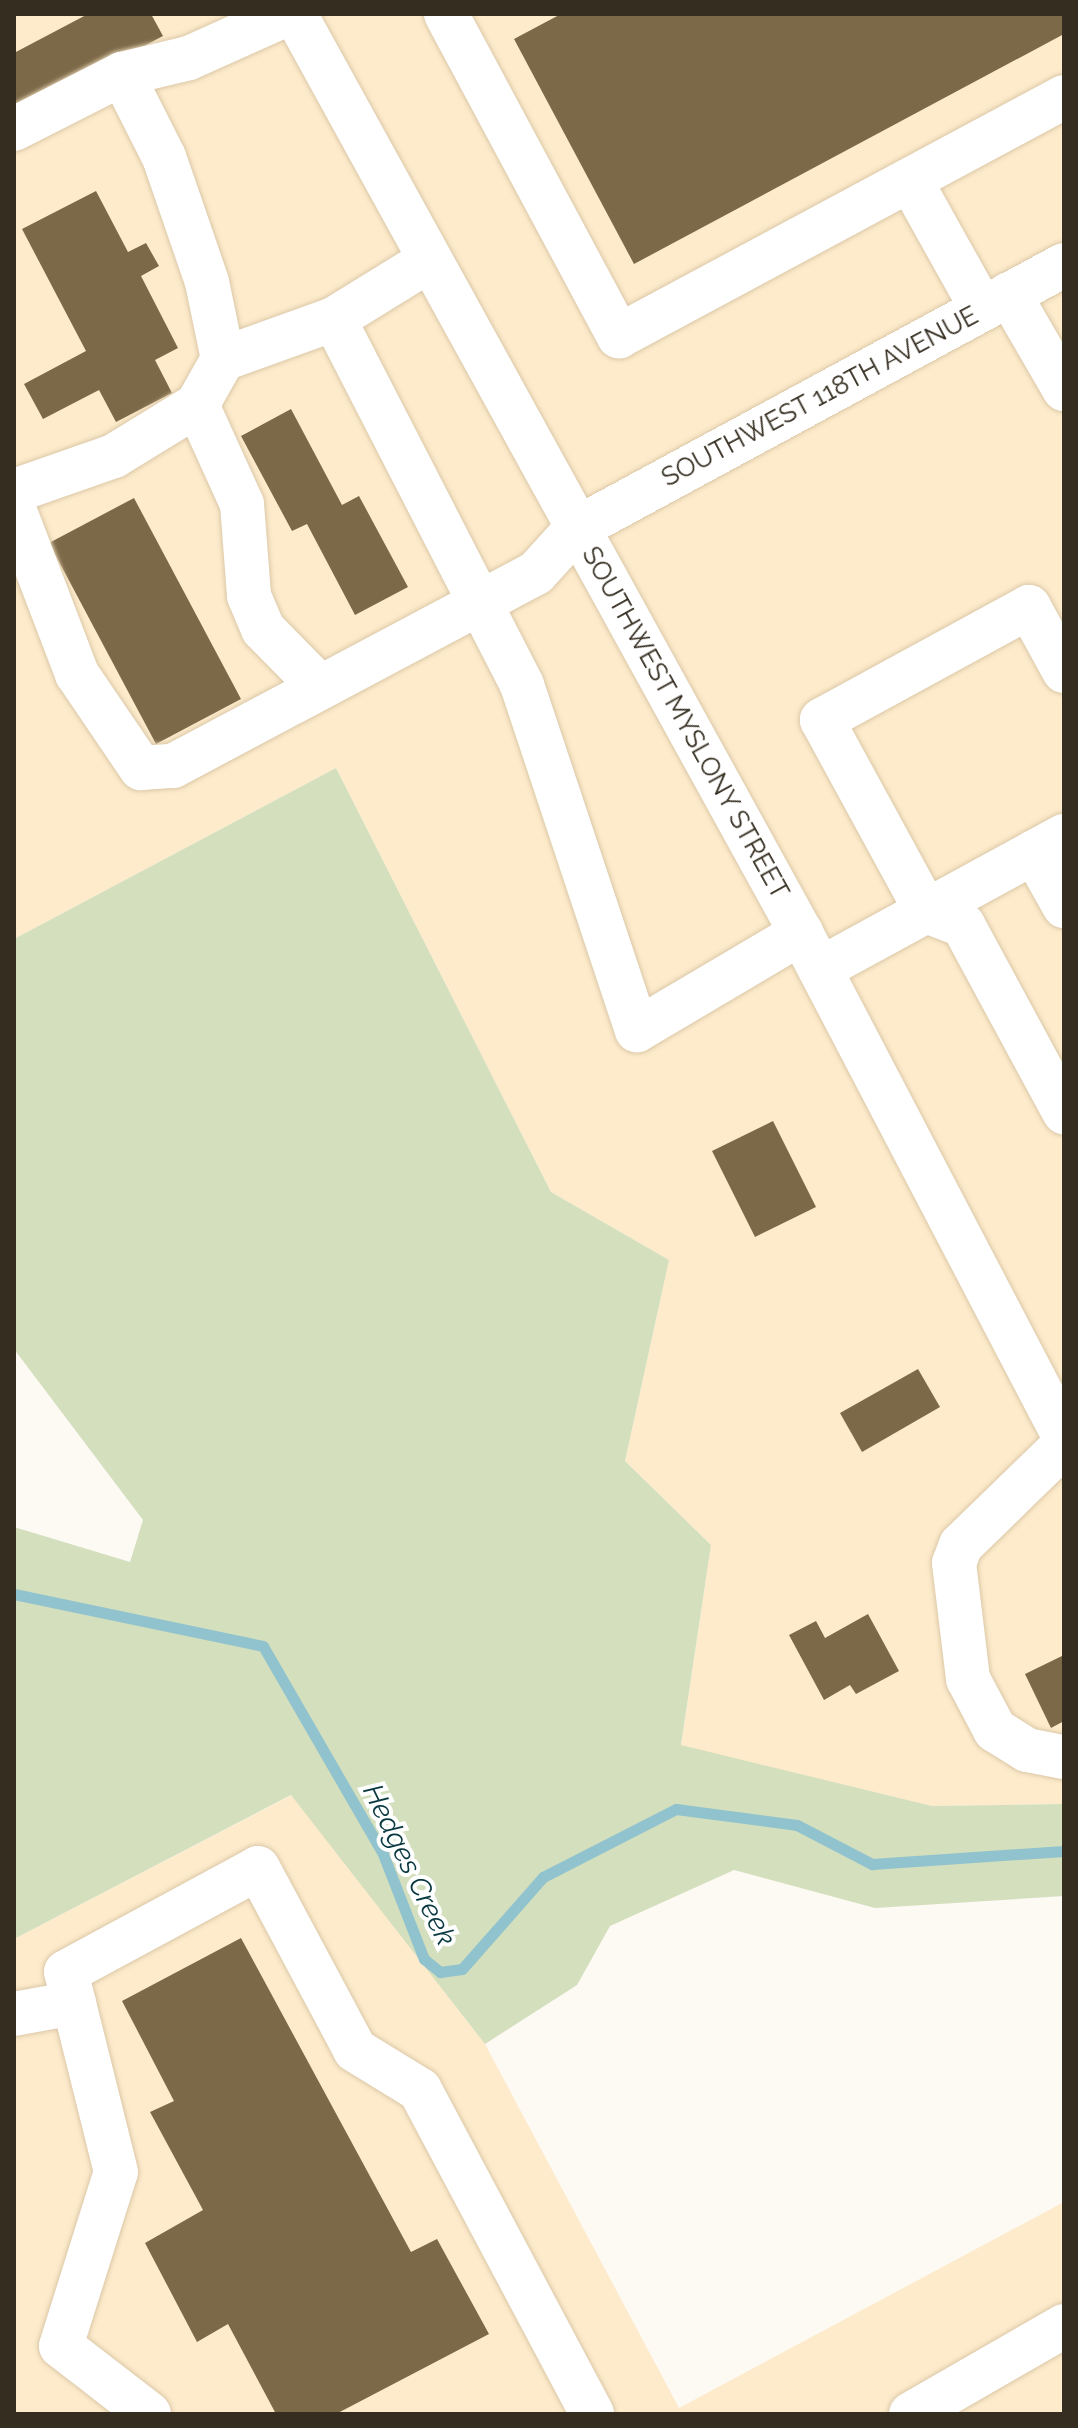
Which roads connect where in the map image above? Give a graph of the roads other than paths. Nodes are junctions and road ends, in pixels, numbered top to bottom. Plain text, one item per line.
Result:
1 (287, 14) edge
2 (295, 14) edge
3 (446, 14) edge
4 (122, 74) junction
5 (1064, 97) edge
6 (14, 129) edge
7 (910, 180) junction
8 (428, 261) junction
9 (1064, 265) edge
10 (996, 302) junction
11 (334, 319) junction
12 (223, 359) junction
13 (1064, 389) edge
14 (197, 405) junction
15 (14, 491) edge
16 (14, 509) edge
17 (576, 529) junction
18 (484, 600) junction
19 (1064, 671) edge
20 (320, 687) junction
21 (1049, 844) edge
22 (1064, 906) edge
23 (926, 911) junction
24 (811, 951) junction
25 (1064, 1112) edge
26 (1064, 1436) edge
27 (1064, 1445) edge
28 (1064, 1757) edge
29 (74, 2003) junction
30 (14, 2014) edge
31 (1064, 2326) edge
32 (149, 2414) edge
33 (592, 2414) edge
34 (911, 2414) edge

1 - 4 street
2 - 8 street, SOUTHWEST MYSLONY STREET
3 - 7 street
4 - 6 street
4 - 12 street
5 - 7 street
7 - 10 street
8 - 11 street
8 - 17 street, SOUTHWEST MYSLONY STREET
9 - 10 street, SOUTHWEST 118TH AVENUE
10 - 13 street
10 - 17 street, SOUTHWEST 118TH AVENUE
11 - 12 street
11 - 18 street
12 - 14 street
14 - 15 street
14 - 20 street
16 - 20 street, SOUTHWEST 118TH AVENUE
17 - 18 street, SOUTHWEST 118TH AVENUE
17 - 24 street, SOUTHWEST MYSLONY STREET
18 - 20 street, SOUTHWEST 118TH AVENUE
18 - 24 street
19 - 23 street
21 - 22 street
21 - 23 street
23 - 24 street
23 - 25 street
24 - 26 street, SOUTHWEST MYSLONY STREET
27 - 28 street
29 - 30 street
29 - 32 street
29 - 33 street
31 - 34 street

